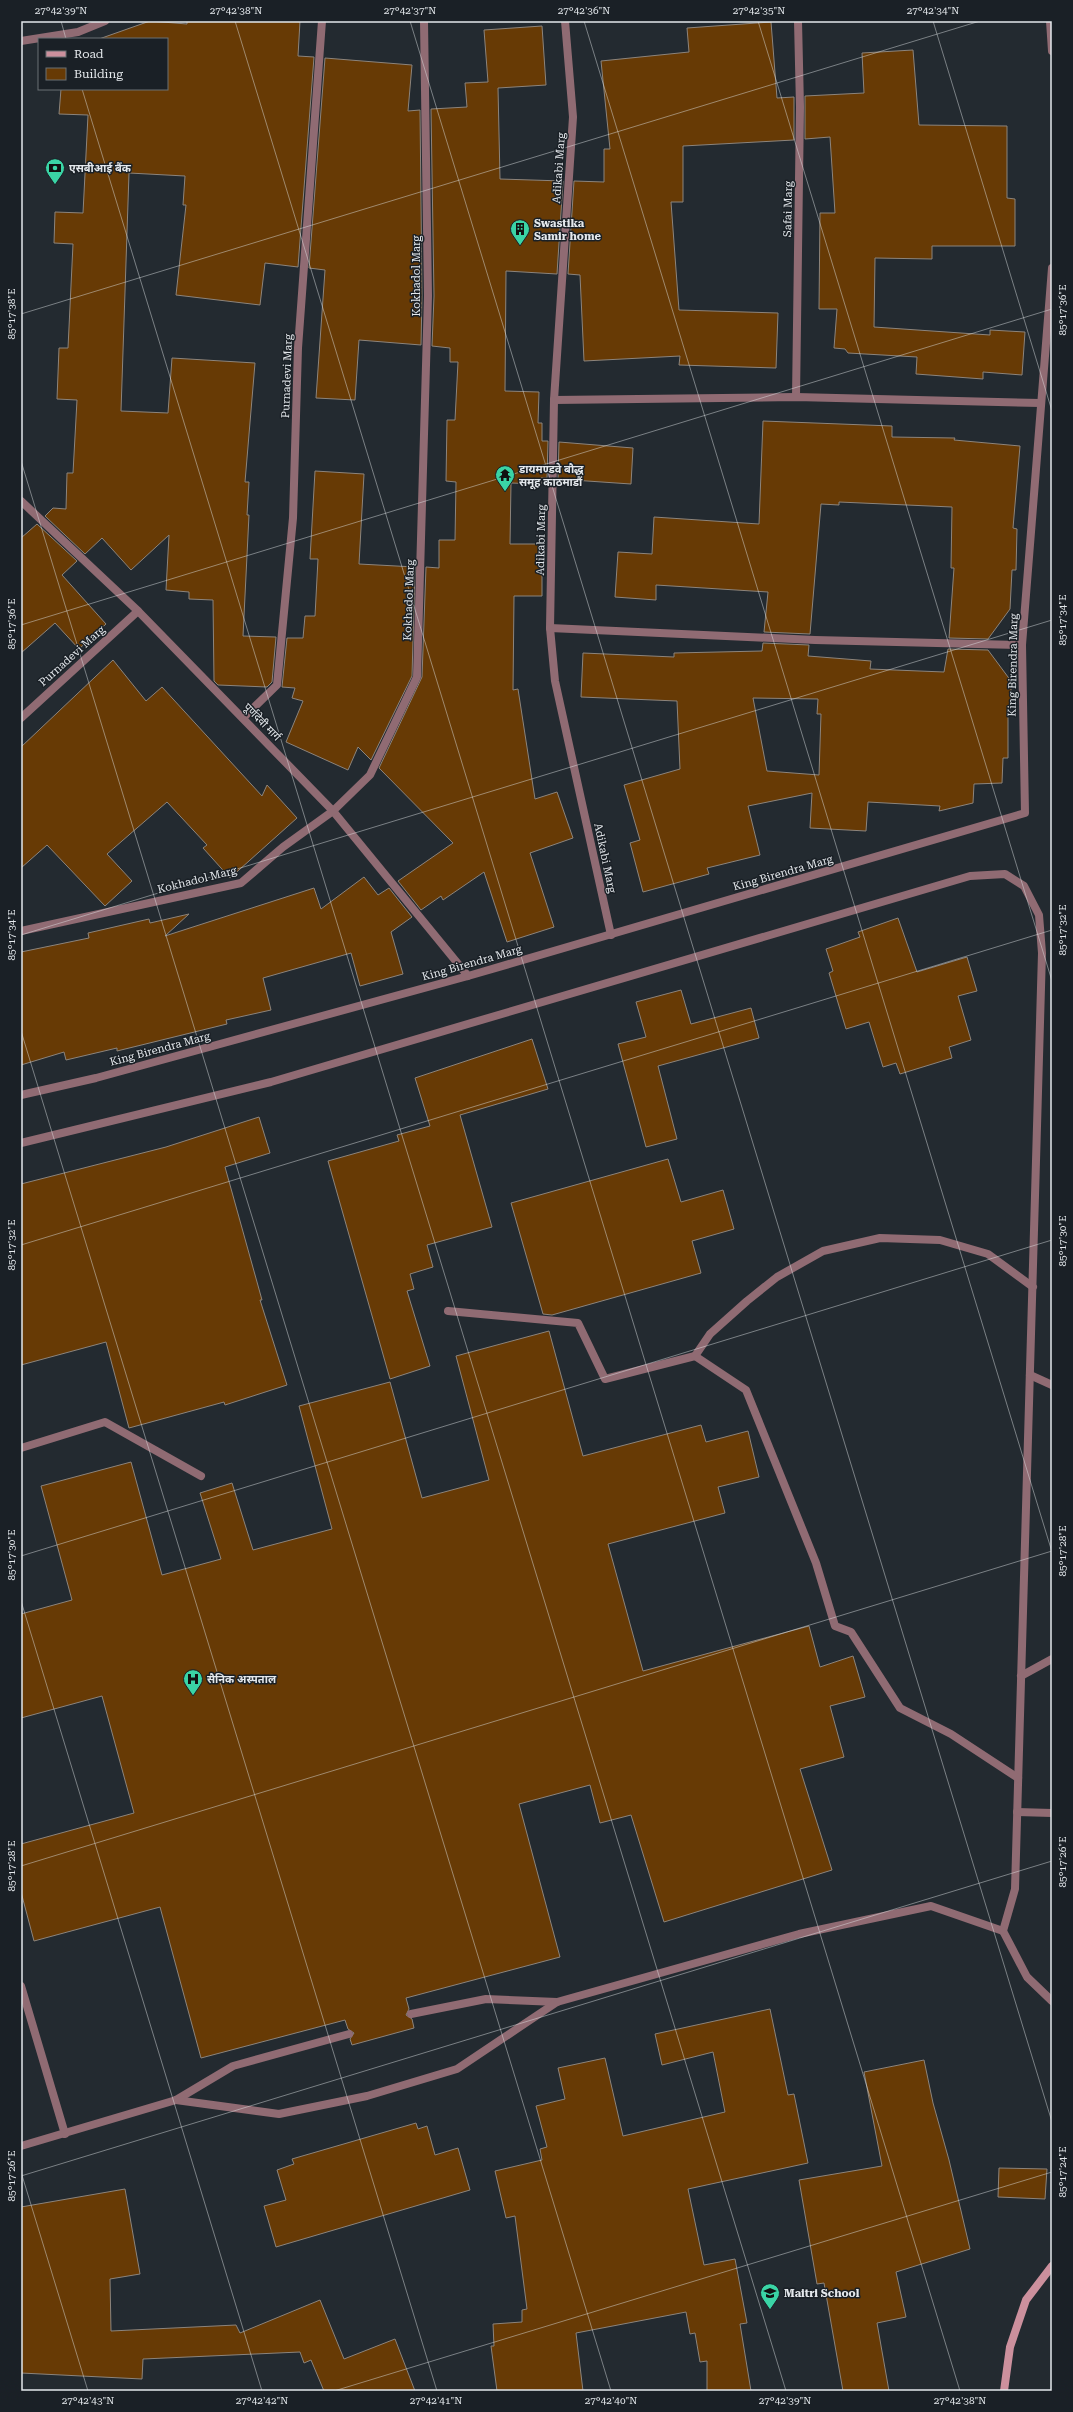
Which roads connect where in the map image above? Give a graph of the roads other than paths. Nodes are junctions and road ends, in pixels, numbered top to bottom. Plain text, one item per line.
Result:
1 (105, 21) edge
2 (322, 21) edge
3 (424, 21) edge
4 (565, 21) edge
5 (798, 21) edge
6 (1050, 21) edge
7 (38, 38) edge
8 (40, 38) edge
9 (21, 41) edge
10 (1052, 51) edge
11 (1052, 268) edge
12 (796, 397) junction
13 (554, 400) junction
14 (1040, 403) junction
15 (21, 501) edge
16 (138, 611) junction
17 (550, 628) junction
18 (1022, 645) junction
19 (21, 718) edge
20 (243, 718) junction
21 (333, 811) junction
22 (21, 931) edge
23 (611, 935) junction
24 (468, 976) junction
25 (21, 1095) edge
26 (21, 1143) edge
27 (1033, 1288) junction
28 (448, 1312) dead end
29 (695, 1356) junction
30 (1030, 1375) junction
31 (1052, 1385) edge
32 (21, 1448) edge
33 (201, 1476) dead end
34 (1052, 1659) edge
35 (1021, 1676) junction
36 (1018, 1778) junction
37 (1017, 1812) junction
38 (1052, 1813) edge
39 (1003, 1931) junction
40 (21, 1986) edge
41 (1052, 2001) edge
42 (557, 2002) junction
43 (411, 2014) dead end
44 (349, 2034) dead end
45 (176, 2100) junction
46 (65, 2134) junction
47 (21, 2146) edge
48 (1052, 2266) edge
49 (1004, 2391) edge

1 - 8 street
2 - 20 street, Purnadevi Marg
3 - 21 street, Kokhadol Marg
4 - 13 street, Adikabi Marg
5 - 12 street, Safai Marg
6 - 10 street
7 - 9 street
11 - 14 street, King Birendra Marg
12 - 13 street
12 - 14 street
13 - 17 street, Adikabi Marg
14 - 18 street, King Birendra Marg
15 - 16 street, पूर्णदेवी मार्ग
16 - 19 street, Purnadevi Marg
16 - 20 street, पूर्णदेवी मार्ग
17 - 18 street
17 - 23 street, Adikabi Marg
18 - 23 street, King Birendra Marg
20 - 21 street, पूर्णदेवी मार्ग
21 - 22 street, Kokhadol Marg
21 - 24 street, पूर्णदेवी मार्ग
23 - 24 street, King Birendra Marg
24 - 25 street, King Birendra Marg
26 - 27 street
27 - 29 street
27 - 30 street
28 - 29 street
29 - 36 street
30 - 31 street
30 - 35 street
32 - 33 street
34 - 35 street
35 - 36 street
36 - 37 street
37 - 38 street
37 - 39 street
39 - 41 street
39 - 42 street
40 - 46 street
42 - 43 street
42 - 45 street
44 - 45 street
45 - 46 street
46 - 47 street
48 - 49 main road

